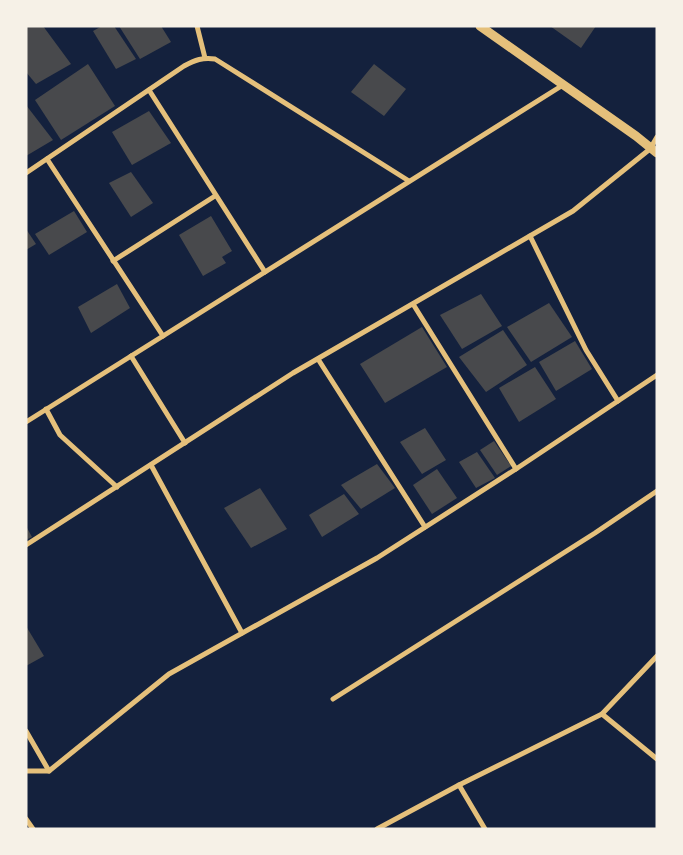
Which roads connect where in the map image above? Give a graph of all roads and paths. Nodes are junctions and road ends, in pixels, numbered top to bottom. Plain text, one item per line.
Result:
1 (197, 26) edge
2 (480, 26) edge
3 (204, 58) junction
4 (564, 85) junction
5 (149, 90) junction
6 (657, 137) edge
7 (653, 151) edge
8 (47, 159) junction
9 (26, 173) edge
10 (409, 182) junction
11 (216, 196) junction
12 (530, 236) junction
13 (113, 261) junction
14 (265, 272) junction
15 (413, 304) junction
16 (163, 336) junction
17 (131, 356) junction
18 (318, 359) junction
19 (657, 375) edge
20 (618, 401) junction
21 (46, 409) junction
22 (26, 422) edge
23 (185, 443) junction
24 (151, 465) junction
25 (516, 469) junction
26 (117, 487) junction
27 (657, 491) edge
28 (425, 527) junction
29 (26, 545) edge
30 (242, 633) junction
31 (657, 656) edge
32 (333, 699) dead end
33 (602, 714) junction
34 (26, 731) edge
35 (657, 759) edge
36 (26, 771) edge
37 (50, 771) junction
38 (459, 785) junction
39 (26, 819) edge
40 (33, 829) edge
41 (377, 829) edge
42 (486, 829) edge

1 - 3 street
2 - 4 street
3 - 5 street
3 - 10 street
4 - 7 street
4 - 10 street
5 - 8 street
5 - 11 street
6 - 7 street
7 - 12 street
8 - 9 street
8 - 13 street
10 - 14 street
11 - 13 street
11 - 14 street
12 - 15 street
12 - 20 street
13 - 16 street
14 - 16 street
15 - 18 street
15 - 25 street
16 - 17 street
17 - 21 street
17 - 23 street
18 - 23 street
18 - 28 street
19 - 20 street
20 - 25 street
21 - 22 street
21 - 26 street
23 - 24 street
24 - 26 street
24 - 30 street
25 - 28 street
26 - 29 street
27 - 32 street
28 - 30 street
30 - 37 street
31 - 33 street
33 - 35 street
33 - 38 street
34 - 37 street
36 - 37 street
38 - 41 street
38 - 42 street
39 - 40 street

